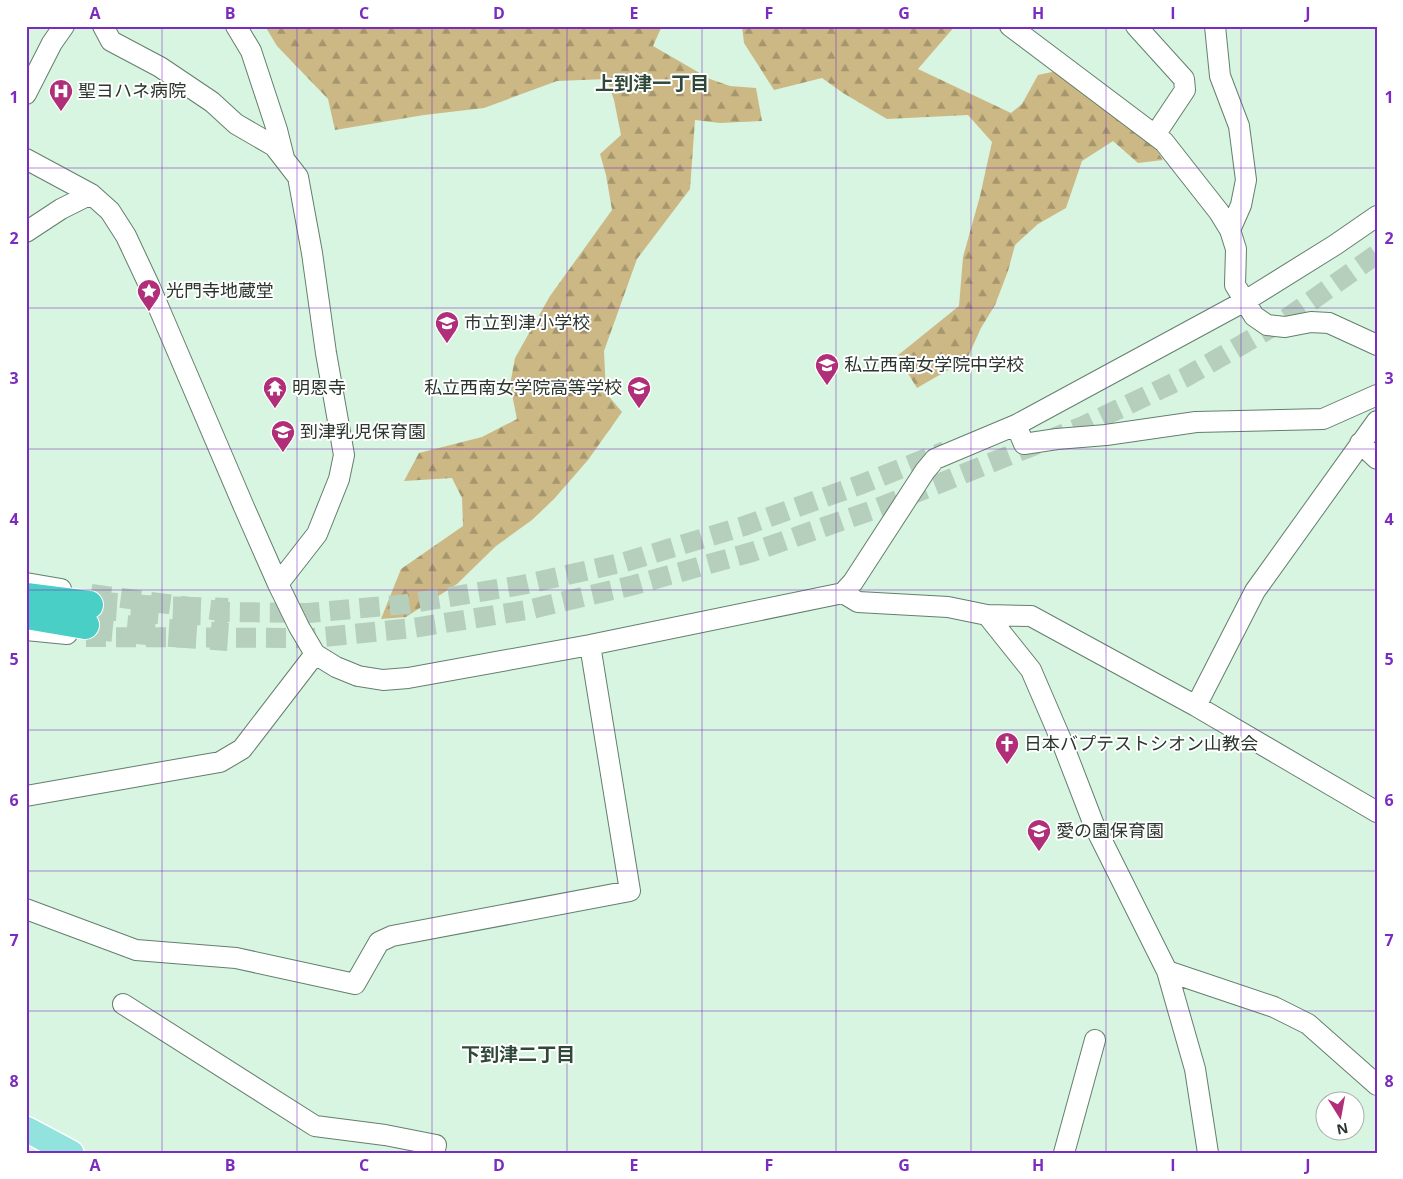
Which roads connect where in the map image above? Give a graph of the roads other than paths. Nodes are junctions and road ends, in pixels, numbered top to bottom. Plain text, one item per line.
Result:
1 (64, 26) edge
2 (104, 26) edge
3 (236, 26) edge
4 (1010, 26) edge
5 (1215, 26) edge
6 (1140, 27) edge
7 (26, 94) edge
8 (1154, 135) junction
9 (284, 158) junction
10 (26, 159) edge
11 (91, 194) junction
12 (1377, 216) edge
13 (1230, 230) junction
14 (26, 232) edge
15 (1245, 301) junction
16 (1377, 345) edge
17 (1377, 394) edge
18 (1377, 421) edge
19 (1016, 425) junction
20 (1360, 443) junction
21 (1377, 459) edge
22 (26, 583) edge
23 (278, 584) junction
24 (844, 593) junction
25 (26, 597) edge
26 (26, 615) edge
27 (88, 615) junction
28 (987, 615) junction
29 (26, 630) edge
30 (590, 645) junction
31 (315, 654) junction
32 (1196, 706) junction
33 (26, 796) edge
34 (1377, 812) edge
35 (26, 909) edge
36 (1167, 972) junction
37 (123, 1004) dead end
38 (1095, 1040) dead end
39 (1377, 1085) edge
40 (26, 1130) edge
41 (71, 1153) edge
42 (434, 1153) edge
43 (1064, 1153) edge
44 (1208, 1153) edge

1 - 7 street
2 - 9 street
3 - 9 street
4 - 8 street
5 - 13 street
6 - 8 street
8 - 13 street
9 - 23 street
10 - 11 street
11 - 14 street
11 - 23 street
12 - 15 street
13 - 15 street
15 - 16 street
15 - 19 street
17 - 19 street
18 - 20 street
19 - 24 street
20 - 21 street
20 - 32 street
22 - 27 street
23 - 31 street
24 - 28 street
24 - 30 street
25 - 27 highway
26 - 27 highway
27 - 29 street
28 - 32 street
28 - 36 street
30 - 31 street
30 - 35 street
31 - 33 street
32 - 34 street
36 - 39 street
36 - 44 street
37 - 42 street
38 - 43 street
40 - 41 main road

